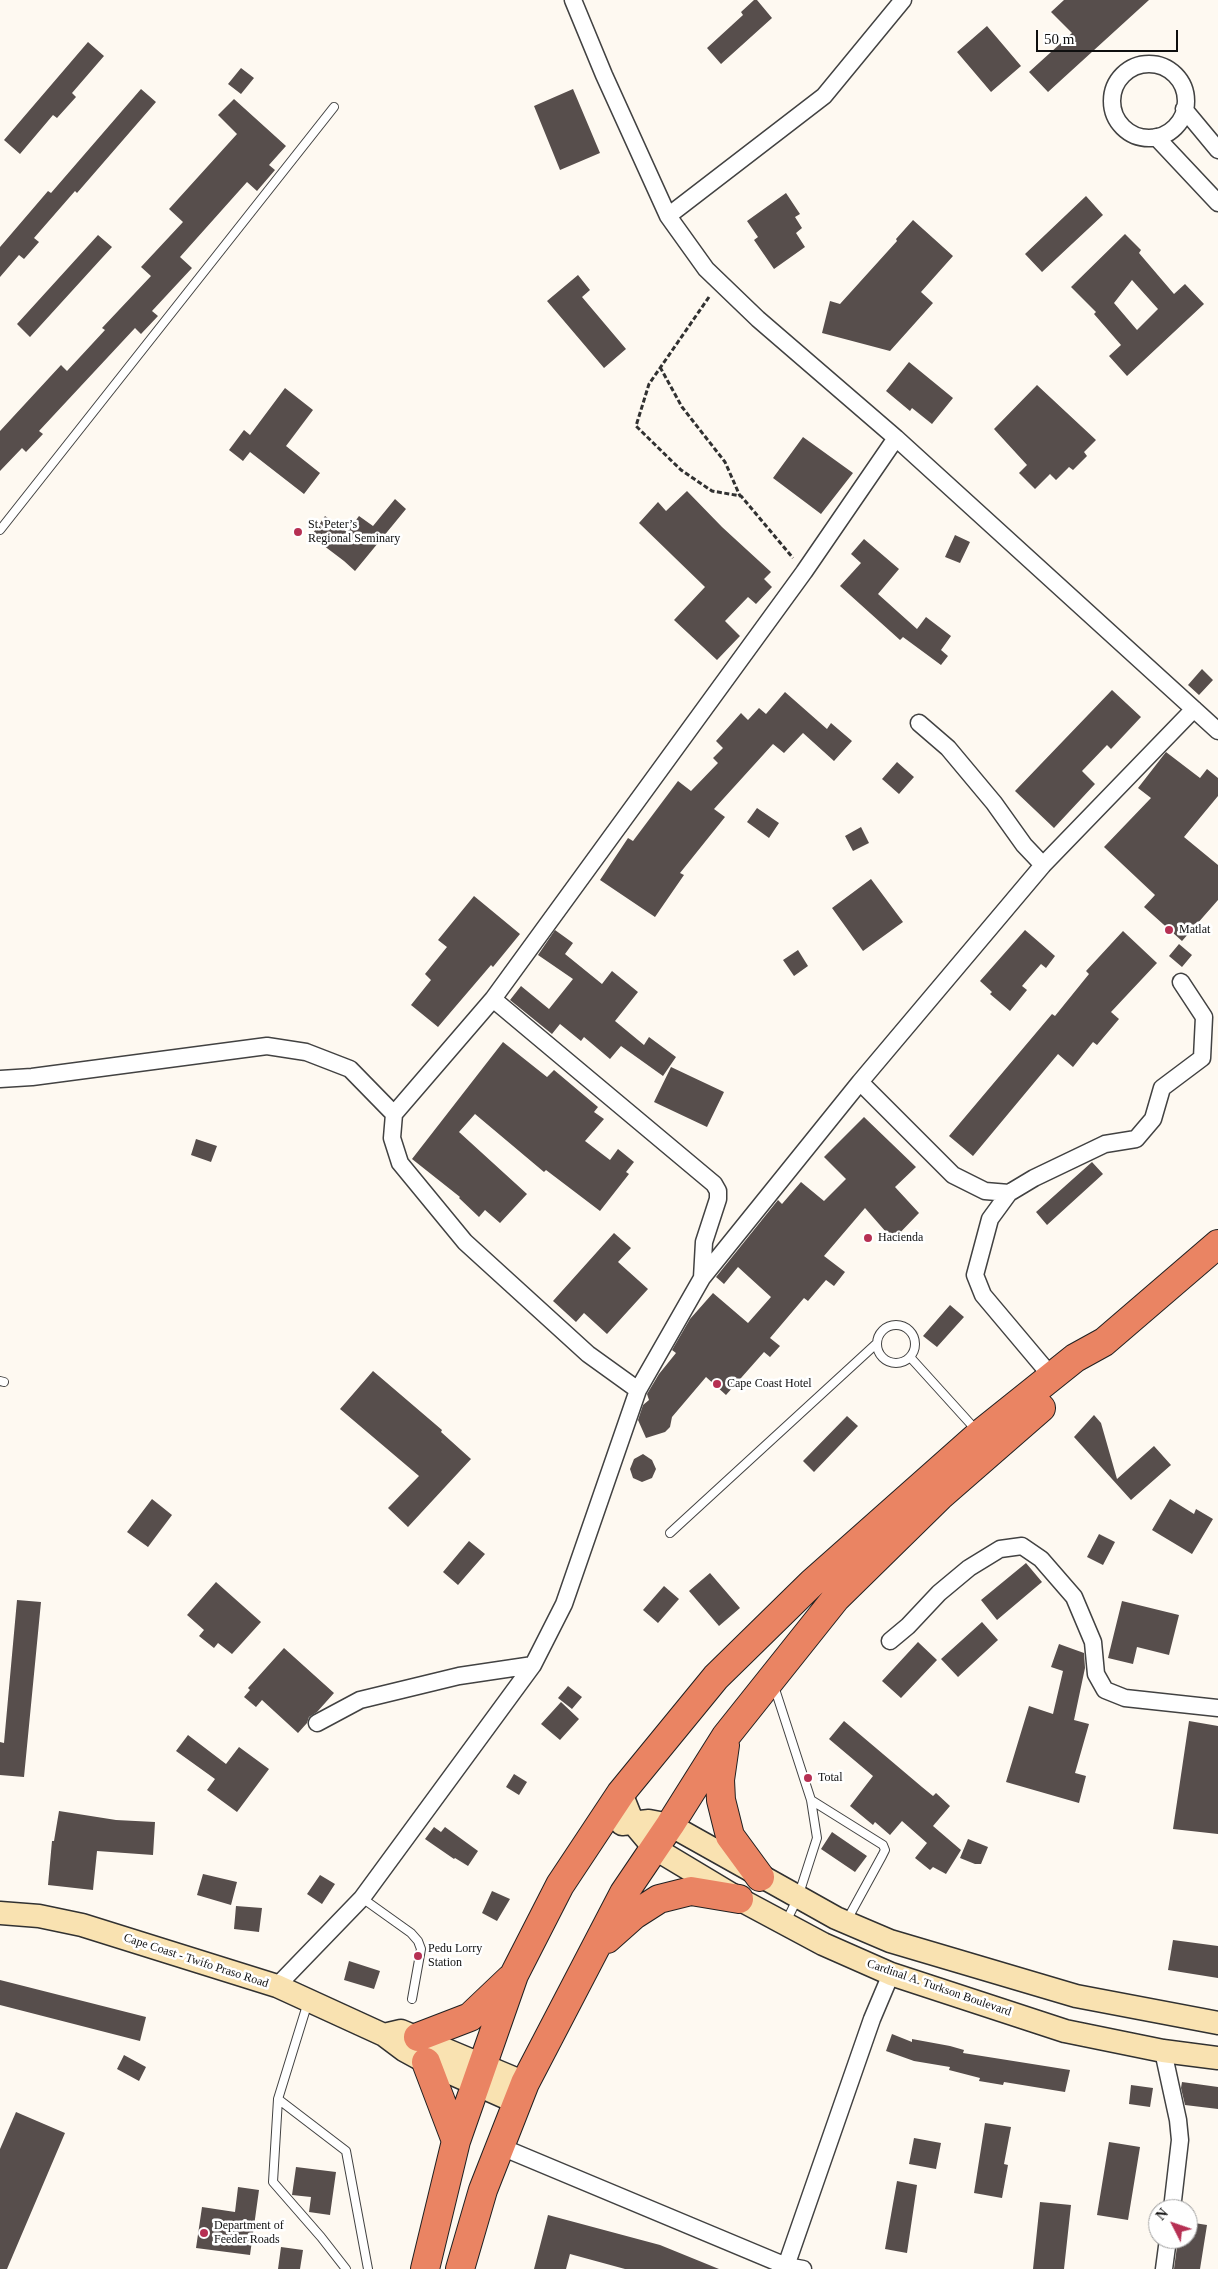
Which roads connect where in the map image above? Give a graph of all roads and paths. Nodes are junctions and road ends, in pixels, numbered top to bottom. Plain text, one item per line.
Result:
1 (574, 0) edge
2 (902, 0) edge
3 (334, 107) dead end
4 (1184, 109) junction
5 (1156, 137) junction
6 (1218, 150) edge
7 (1218, 203) edge
8 (668, 216) junction
9 (706, 269) junction
10 (660, 367) junction
11 (896, 438) junction
12 (741, 496) junction
13 (0, 530) edge
14 (804, 572) junction
15 (1194, 709) junction
16 (919, 723) dead end
17 (1218, 731) edge
18 (1043, 865) junction
19 (1181, 982) dead end
20 (493, 999) junction
21 (0, 1079) edge
22 (860, 1082) junction
23 (394, 1114) junction
24 (1008, 1193) junction
25 (1218, 1244) edge
26 (702, 1278) junction
27 (1104, 1342) junction
28 (876, 1344) junction
29 (910, 1357) junction
30 (1052, 1376) junction
31 (638, 1390) junction
32 (980, 1434) junction
33 (670, 1533) dead end
34 (890, 1641) dead end
35 (534, 1665) junction
36 (772, 1678) junction
37 (1218, 1708) edge
38 (317, 1723) dead end
39 (726, 1736) junction
40 (621, 1794) junction
41 (811, 1800) junction
42 (633, 1823) junction
43 (670, 1825) junction
44 (596, 1831) junction
45 (654, 1848) junction
46 (760, 1877) junction
47 (362, 1898) junction
48 (798, 1898) junction
49 (739, 1899) junction
50 (0, 1913) edge
51 (846, 1922) junction
52 (785, 1924) junction
53 (596, 1948) junction
54 (891, 1974) junction
55 (514, 1975) junction
56 (277, 1986) junction
57 (1076, 1996) junction
58 (412, 1999) dead end
59 (308, 2000) junction
60 (1218, 2023) edge
61 (1065, 2031) junction
62 (422, 2049) junction
63 (1163, 2051) junction
64 (1218, 2058) edge
65 (479, 2075) junction
66 (521, 2092) junction
67 (278, 2099) junction
68 (456, 2141) junction
69 (499, 2146) junction
70 (1173, 2199) edge
71 (1167, 2249) edge
72 (785, 2267) edge
73 (346, 2269) edge
74 (368, 2269) edge
75 (425, 2269) edge
76 (460, 2269) edge
77 (803, 2269) edge
78 (1164, 2269) edge

1 - 8 street
2 - 8 street
3 - 13 lane
4 - 5 street
4 - 5 street
4 - 6 street
5 - 7 street
8 - 9 street
9 - 10 path
9 - 11 street
10 - 12 path
10 - 12 path
11 - 14 street
11 - 15 street
12 - 14 path
14 - 20 street
15 - 17 street
15 - 18 street
16 - 18 street
18 - 22 street
19 - 24 street
20 - 23 street
20 - 26 street
21 - 23 street
22 - 24 street
22 - 26 street
23 - 31 street
24 - 30 street
25 - 27 highway
26 - 31 street
27 - 30 highway
27 - 36 highway
28 - 29 lane
28 - 29 lane
28 - 33 lane
29 - 32 lane
30 - 32 highway
31 - 35 street
32 - 40 highway
34 - 37 street
35 - 38 street
35 - 47 street
36 - 39 highway
36 - 41 lane
39 - 43 highway
39 - 46 highway
40 - 42 street, Cardinal A. Turkson Boulevard
40 - 44 highway
41 - 48 lane
41 - 51 lane
42 - 43 street
42 - 44 street
42 - 45 street, Cardinal A. Turkson Boulevard
43 - 45 highway
43 - 46 street
44 - 55 highway
45 - 49 street, Cardinal A. Turkson Boulevard
45 - 53 highway
46 - 48 street
47 - 56 street
47 - 58 lane
48 - 51 street
48 - 52 lane
49 - 52 street, Cardinal A. Turkson Boulevard
49 - 53 highway
50 - 56 street, Cape Coast - Twifo Praso Road
51 - 57 street
52 - 54 street, Cardinal A. Turkson Boulevard
53 - 66 highway
54 - 61 street, Cardinal A. Turkson Boulevard
54 - 72 street
55 - 62 highway
55 - 65 highway
56 - 59 street, Cape Coast - Twifo Praso Road
57 - 60 street
57 - 61 street
59 - 62 street, Cape Coast - Twifo Praso Road
59 - 67 lane
61 - 63 street, Cardinal A. Turkson Boulevard
62 - 65 street, Cape Coast - Twifo Praso Road
62 - 68 highway
63 - 64 street, Cardinal A. Turkson Boulevard
63 - 70 street
65 - 66 street, Cape Coast - Twifo Praso Road
65 - 68 highway
66 - 69 highway
67 - 73 lane
67 - 74 lane
68 - 75 highway
69 - 72 street
69 - 76 highway
71 - 78 street
72 - 77 street

